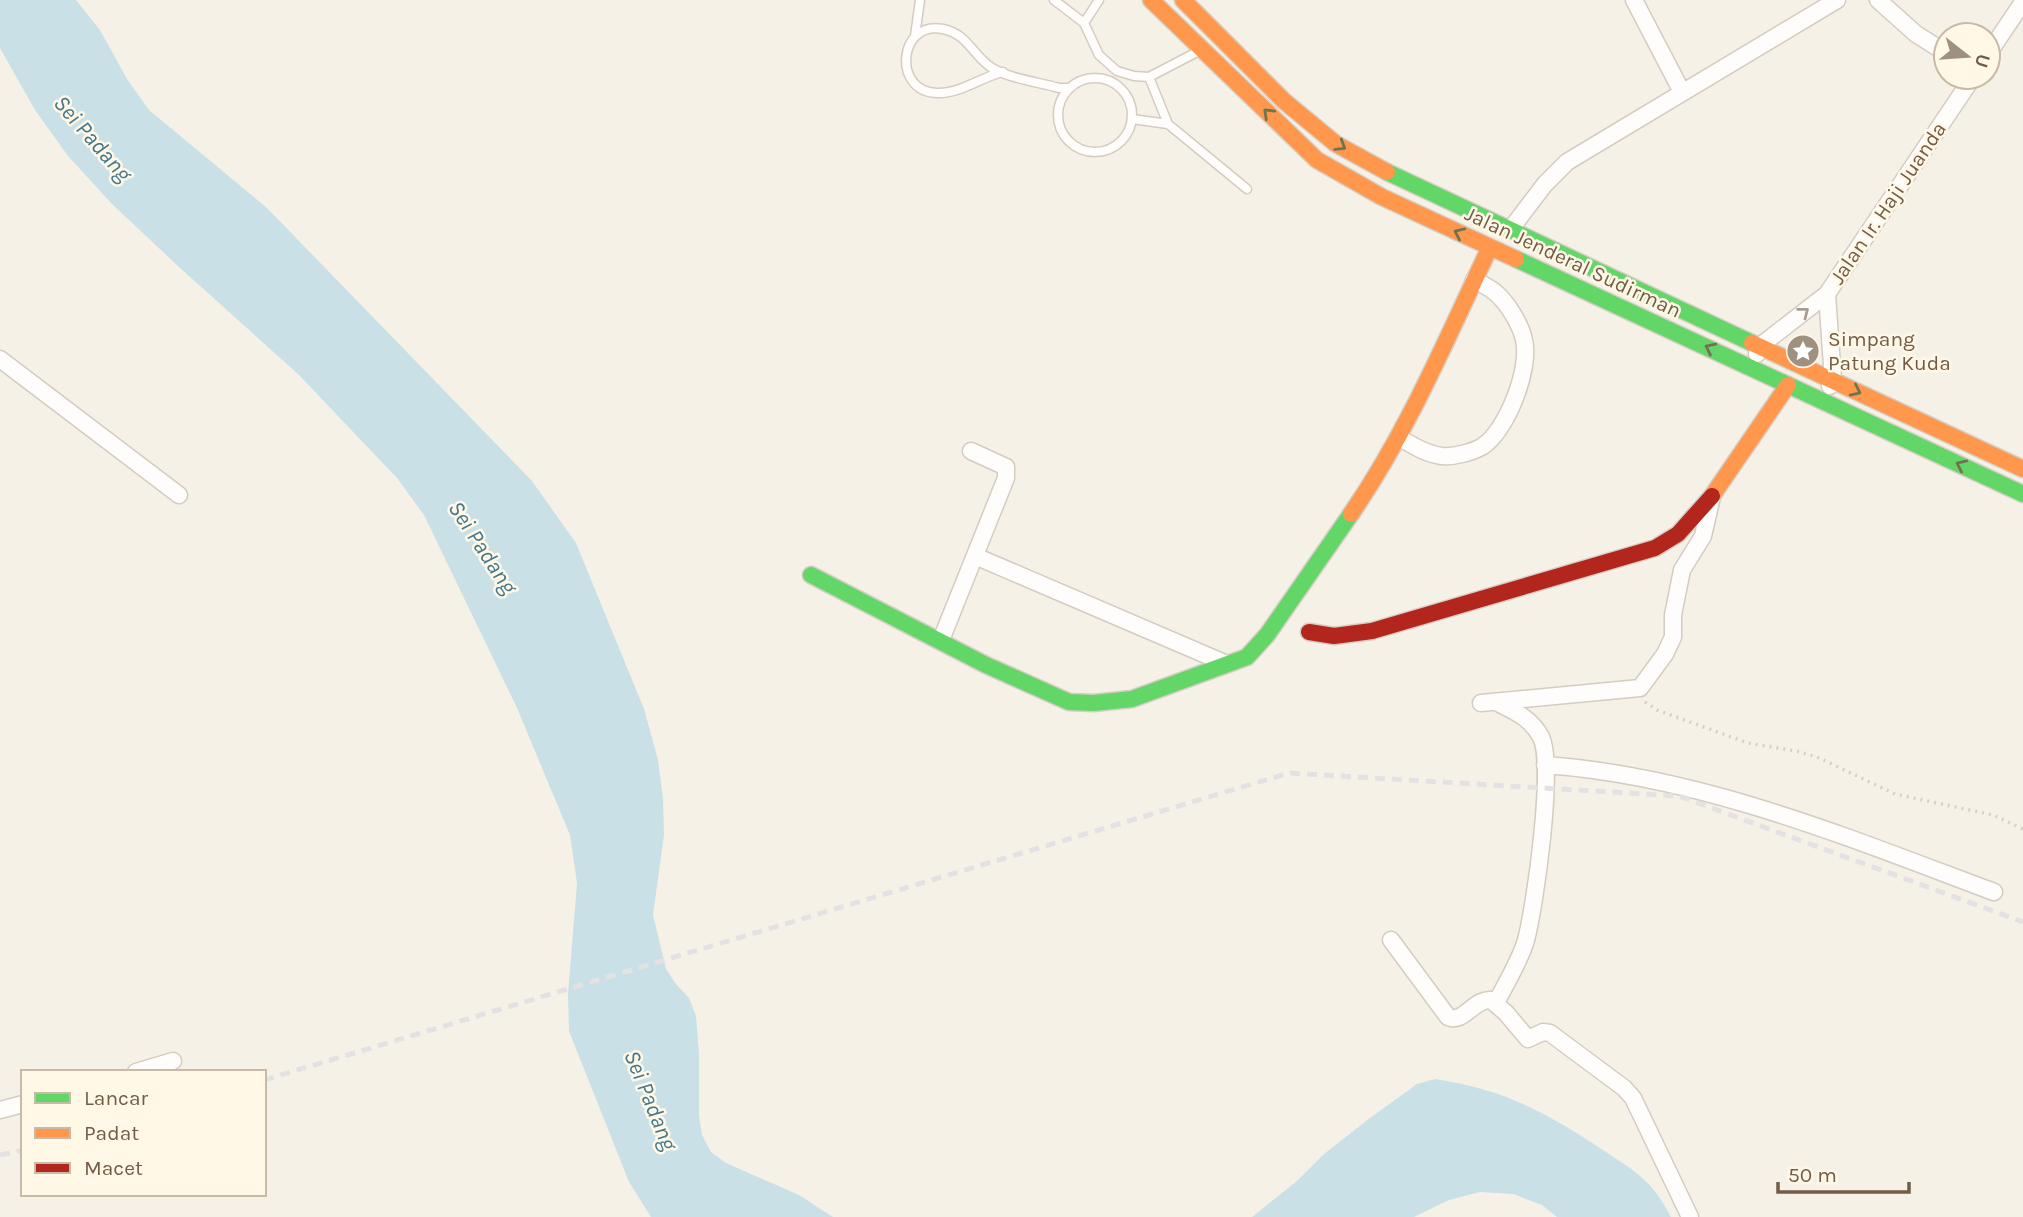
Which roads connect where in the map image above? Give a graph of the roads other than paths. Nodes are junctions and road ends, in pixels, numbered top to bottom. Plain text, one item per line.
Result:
1 (920, 0) edge
2 (1054, 0) edge
3 (1099, 0) edge
4 (1151, 0) edge
5 (1183, 0) edge
6 (1634, 0) edge
7 (1837, 0) edge
8 (1878, 0) edge
9 (2017, 4) edge
10 (1084, 23) junction
11 (2002, 30) edge
12 (915, 36) junction
13 (1932, 44) edge
14 (1202, 49) junction
15 (1116, 71) junction
16 (1003, 72) junction
17 (1098, 77) junction
18 (1149, 77) junction
19 (1068, 88) junction
20 (1964, 91) edge
21 (1682, 92) junction
22 (1132, 119) junction
23 (1168, 124) junction
24 (1247, 189) dead end
25 (1510, 230) junction
26 (1490, 247) junction
27 (1474, 280) junction
28 (1827, 294) junction
29 (1760, 346) junction
30 (0, 359) edge
31 (1750, 367) junction
32 (1833, 380) junction
33 (1788, 385) junction
34 (1824, 402) junction
35 (1398, 438) junction
36 (971, 451) dead end
37 (2023, 469) edge
38 (1713, 494) junction
39 (2023, 494) edge
40 (179, 495) dead end
41 (975, 556) junction
42 (811, 575) dead end
43 (1309, 632) dead end
44 (941, 640) junction
45 (1227, 664) junction
46 (1545, 765) junction
47 (1994, 892) dead end
48 (1391, 940) dead end
49 (1496, 1003) junction
50 (173, 1061) dead end
51 (143, 1070) edge
52 (21, 1105) edge
53 (0, 1110) edge
54 (1690, 1217) edge

1 - 12 lane
2 - 10 lane
3 - 10 lane
4 - 14 main road, Jalan Jenderal Sudirman
5 -> 25 main road, Jalan Jenderal Sudirman
6 - 21 street
7 - 21 street
8 - 13 street
9 - 11 street
10 - 15 lane
12 - 16 lane
12 - 16 lane
14 - 18 lane
26 -> 14 main road, Jalan Jenderal Sudirman
15 - 17 lane
15 - 18 lane
16 - 19 lane
17 - 19 lane
17 - 22 lane
18 - 23 lane
19 - 22 lane
20 - 28 street, Jalan Ir. Haji Juanda
21 - 25 street
22 - 23 lane
23 - 24 lane
25 - 29 main road, Jalan Jenderal Sudirman
26 - 27 main road
31 -> 26 main road, Jalan Jenderal Sudirman
27 - 35 main road
27 - 35 street
29 -> 28 street, Jalan Ir. Haji Juanda
28 - 32 street
29 - 31 street
29 - 32 main road, Jalan Jenderal Sudirman
30 - 40 street
31 - 33 main road, Jalan Jenderal Sudirman
32 - 34 street
32 -> 37 main road, Jalan Jenderal Sudirman
33 - 34 main road, Jalan Jenderal Sudirman
33 - 38 main road
39 -> 34 main road, Jalan Jenderal Sudirman
35 - 45 main road
36 - 41 street
38 - 43 main road
38 - 46 street
41 - 44 street
41 - 45 street
42 - 44 main road
44 - 45 main road
46 - 47 street
46 - 49 street
48 - 49 street
49 - 54 street
50 - 51 street
52 - 53 street

